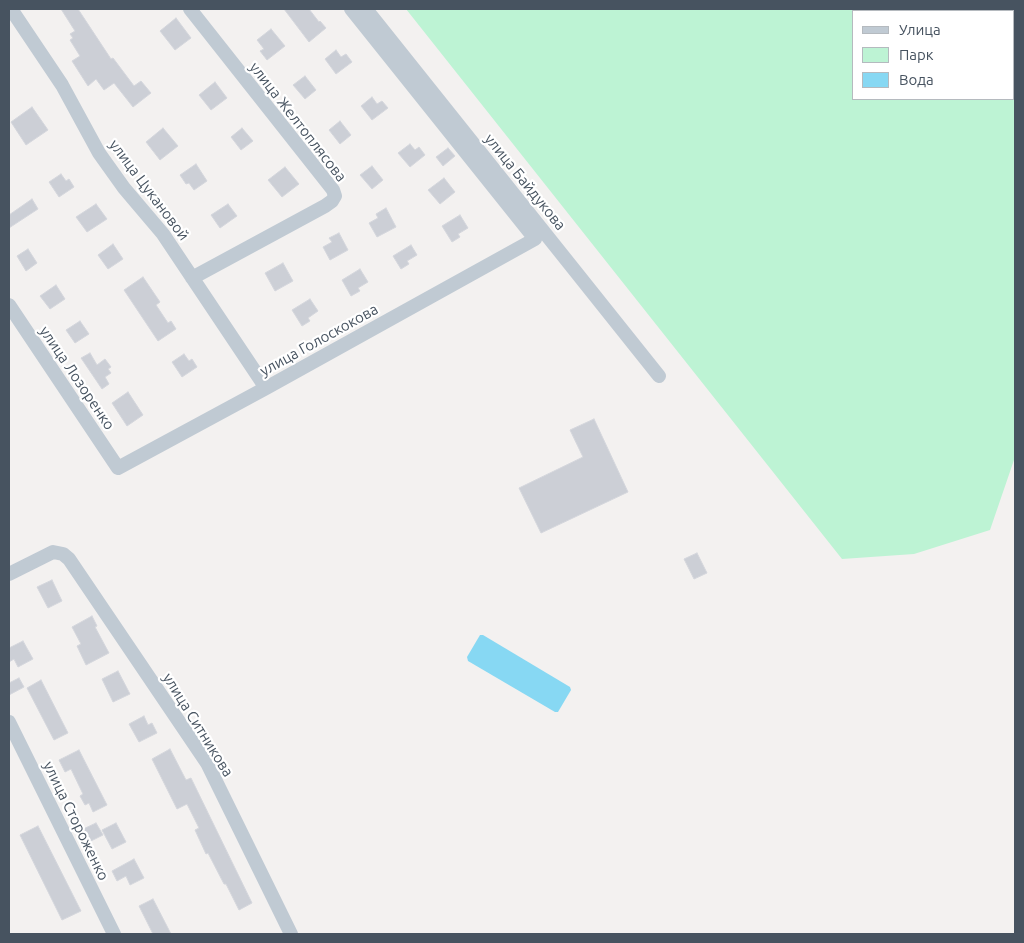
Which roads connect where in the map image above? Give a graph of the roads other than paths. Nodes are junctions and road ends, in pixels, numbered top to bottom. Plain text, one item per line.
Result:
1 (11, 9) edge
2 (190, 9) edge
3 (350, 9) edge
4 (366, 9) edge
5 (535, 239) joint
6 (192, 278) junction
7 (9, 305) edge
8 (659, 376) dead end
9 (266, 388) junction
10 (118, 468) joint
11 (9, 574) edge
12 (9, 722) edge
13 (14, 746) edge
14 (114, 934) edge
15 (291, 934) edge

1 - 6 street, улица Цукановой
2 - 6 street, улица Желтоплясова
3 - 5 street, улица Байдукова
4 - 8 street, улица Байдукова
5 - 9 street, улица Голоскокова
6 - 9 street, улица Цукановой
7 - 10 street, улица Лозоренко
9 - 10 street, улица Голоскокова
11 - 15 street, улица Ситникова
12 - 13 street, улица Стороженко
13 - 14 street, улица Стороженко

